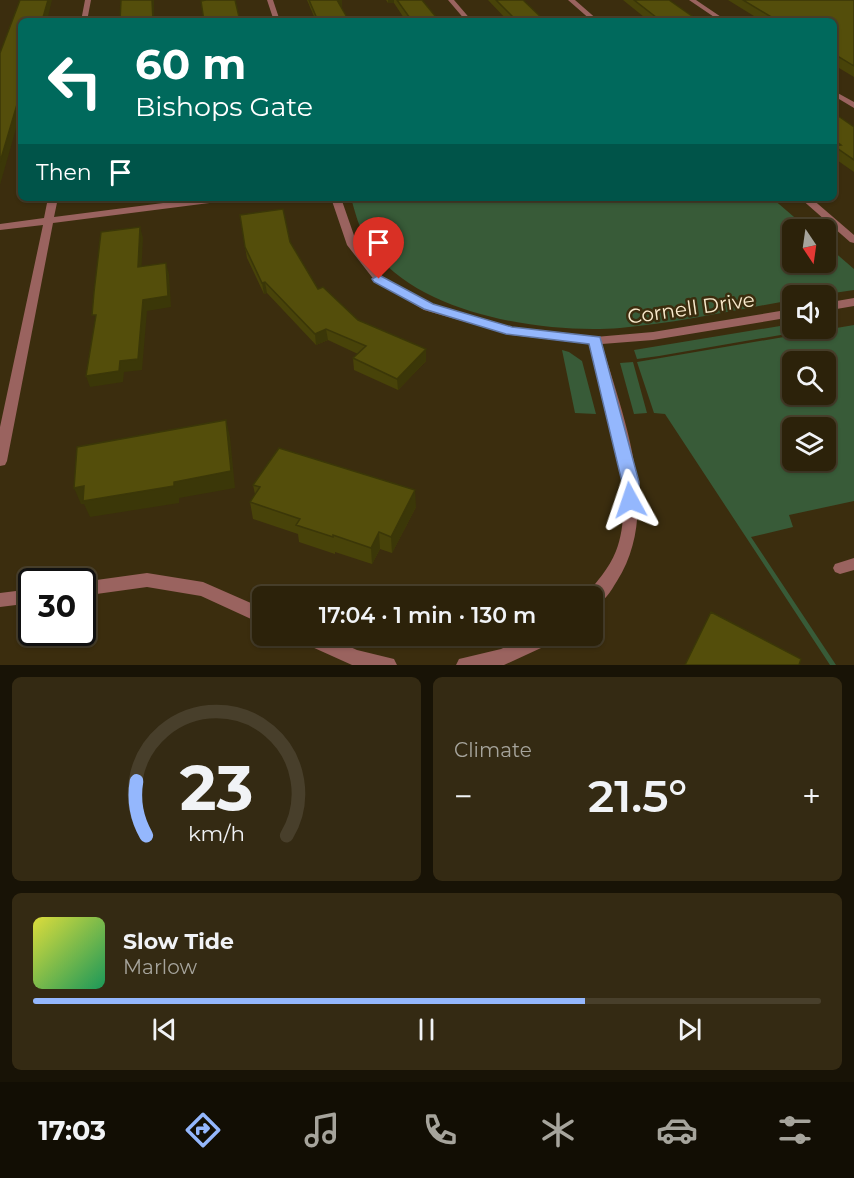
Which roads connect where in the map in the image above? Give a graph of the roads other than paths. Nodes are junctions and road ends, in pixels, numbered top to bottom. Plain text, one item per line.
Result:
1 (88, 0) edge
2 (270, 0) edge
3 (452, 0) edge
4 (572, 0) edge
5 (692, 0) edge
6 (85, 18) edge
7 (276, 18) edge
8 (467, 18) edge
9 (593, 18) edge
10 (719, 18) edge
11 (837, 95) edge
12 (854, 106) edge
13 (52, 201) edge
14 (201, 201) edge
15 (337, 201) edge
16 (808, 201) edge
17 (49, 220) junction
18 (0, 227) edge
19 (854, 240) edge
20 (854, 302) edge
21 (836, 305) edge
22 (782, 315) edge
23 (595, 340) junction
24 (0, 461) edge
25 (96, 587) edge
26 (603, 589) edge
27 (18, 598) edge
28 (0, 600) edge
29 (252, 611) edge
30 (329, 646) edge
31 (527, 646) edge
32 (388, 665) edge
33 (465, 665) edge

1 - 6 street
2 - 7 street
3 - 8 street
4 - 9 street
5 - 10 street
11 - 12 street
13 - 17 street
14 - 17 street
15 - 23 street, Cornell Drive
16 - 19 street
17 - 18 street
17 - 24 street
20 - 21 street
22 - 23 street, Cornell Drive
23 - 26 street
25 - 29 street
27 - 28 street
30 - 32 street
31 - 33 street

